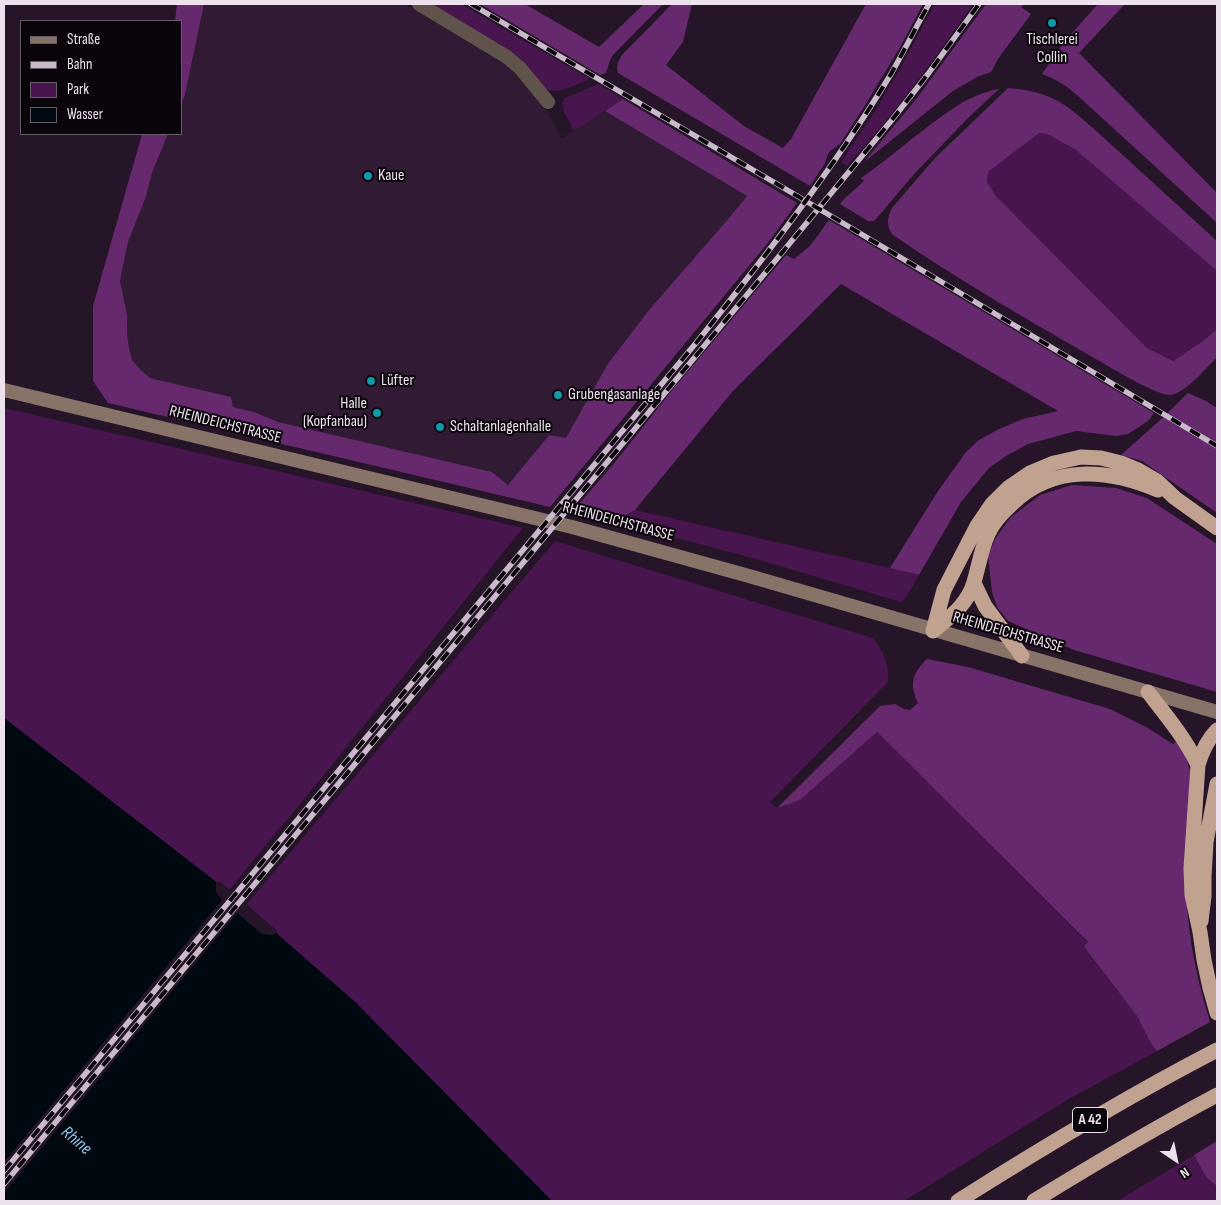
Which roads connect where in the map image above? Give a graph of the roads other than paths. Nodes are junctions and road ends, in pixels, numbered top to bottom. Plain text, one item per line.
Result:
1 (420, 4) edge
2 (548, 102) dead end
3 (4, 390) edge
4 (1175, 498) junction
5 (1217, 528) edge
6 (974, 583) junction
7 (933, 630) junction
8 (1022, 656) junction
9 (1148, 692) junction
10 (1217, 712) edge
11 (1217, 730) edge
12 (1198, 765) junction
13 (1217, 784) edge
14 (1200, 932) junction
15 (1217, 1013) edge
16 (1217, 1050) edge
17 (1217, 1095) edge
18 (958, 1201) edge
19 (1034, 1201) edge

1 - 2 street
3 - 7 main road, RHEINDEICHSTRASSE
4 - 5 highway
4 - 6 highway
4 - 7 highway
6 - 7 highway
6 - 8 highway
7 - 8 main road, RHEINDEICHSTRASSE
8 - 9 main road, RHEINDEICHSTRASSE
9 - 10 main road, RHEINDEICHSTRASSE
9 - 12 highway
11 - 12 highway
12 - 14 highway
13 - 14 highway
14 - 15 highway
16 - 18 highway, A 42
17 - 19 highway, A 42

